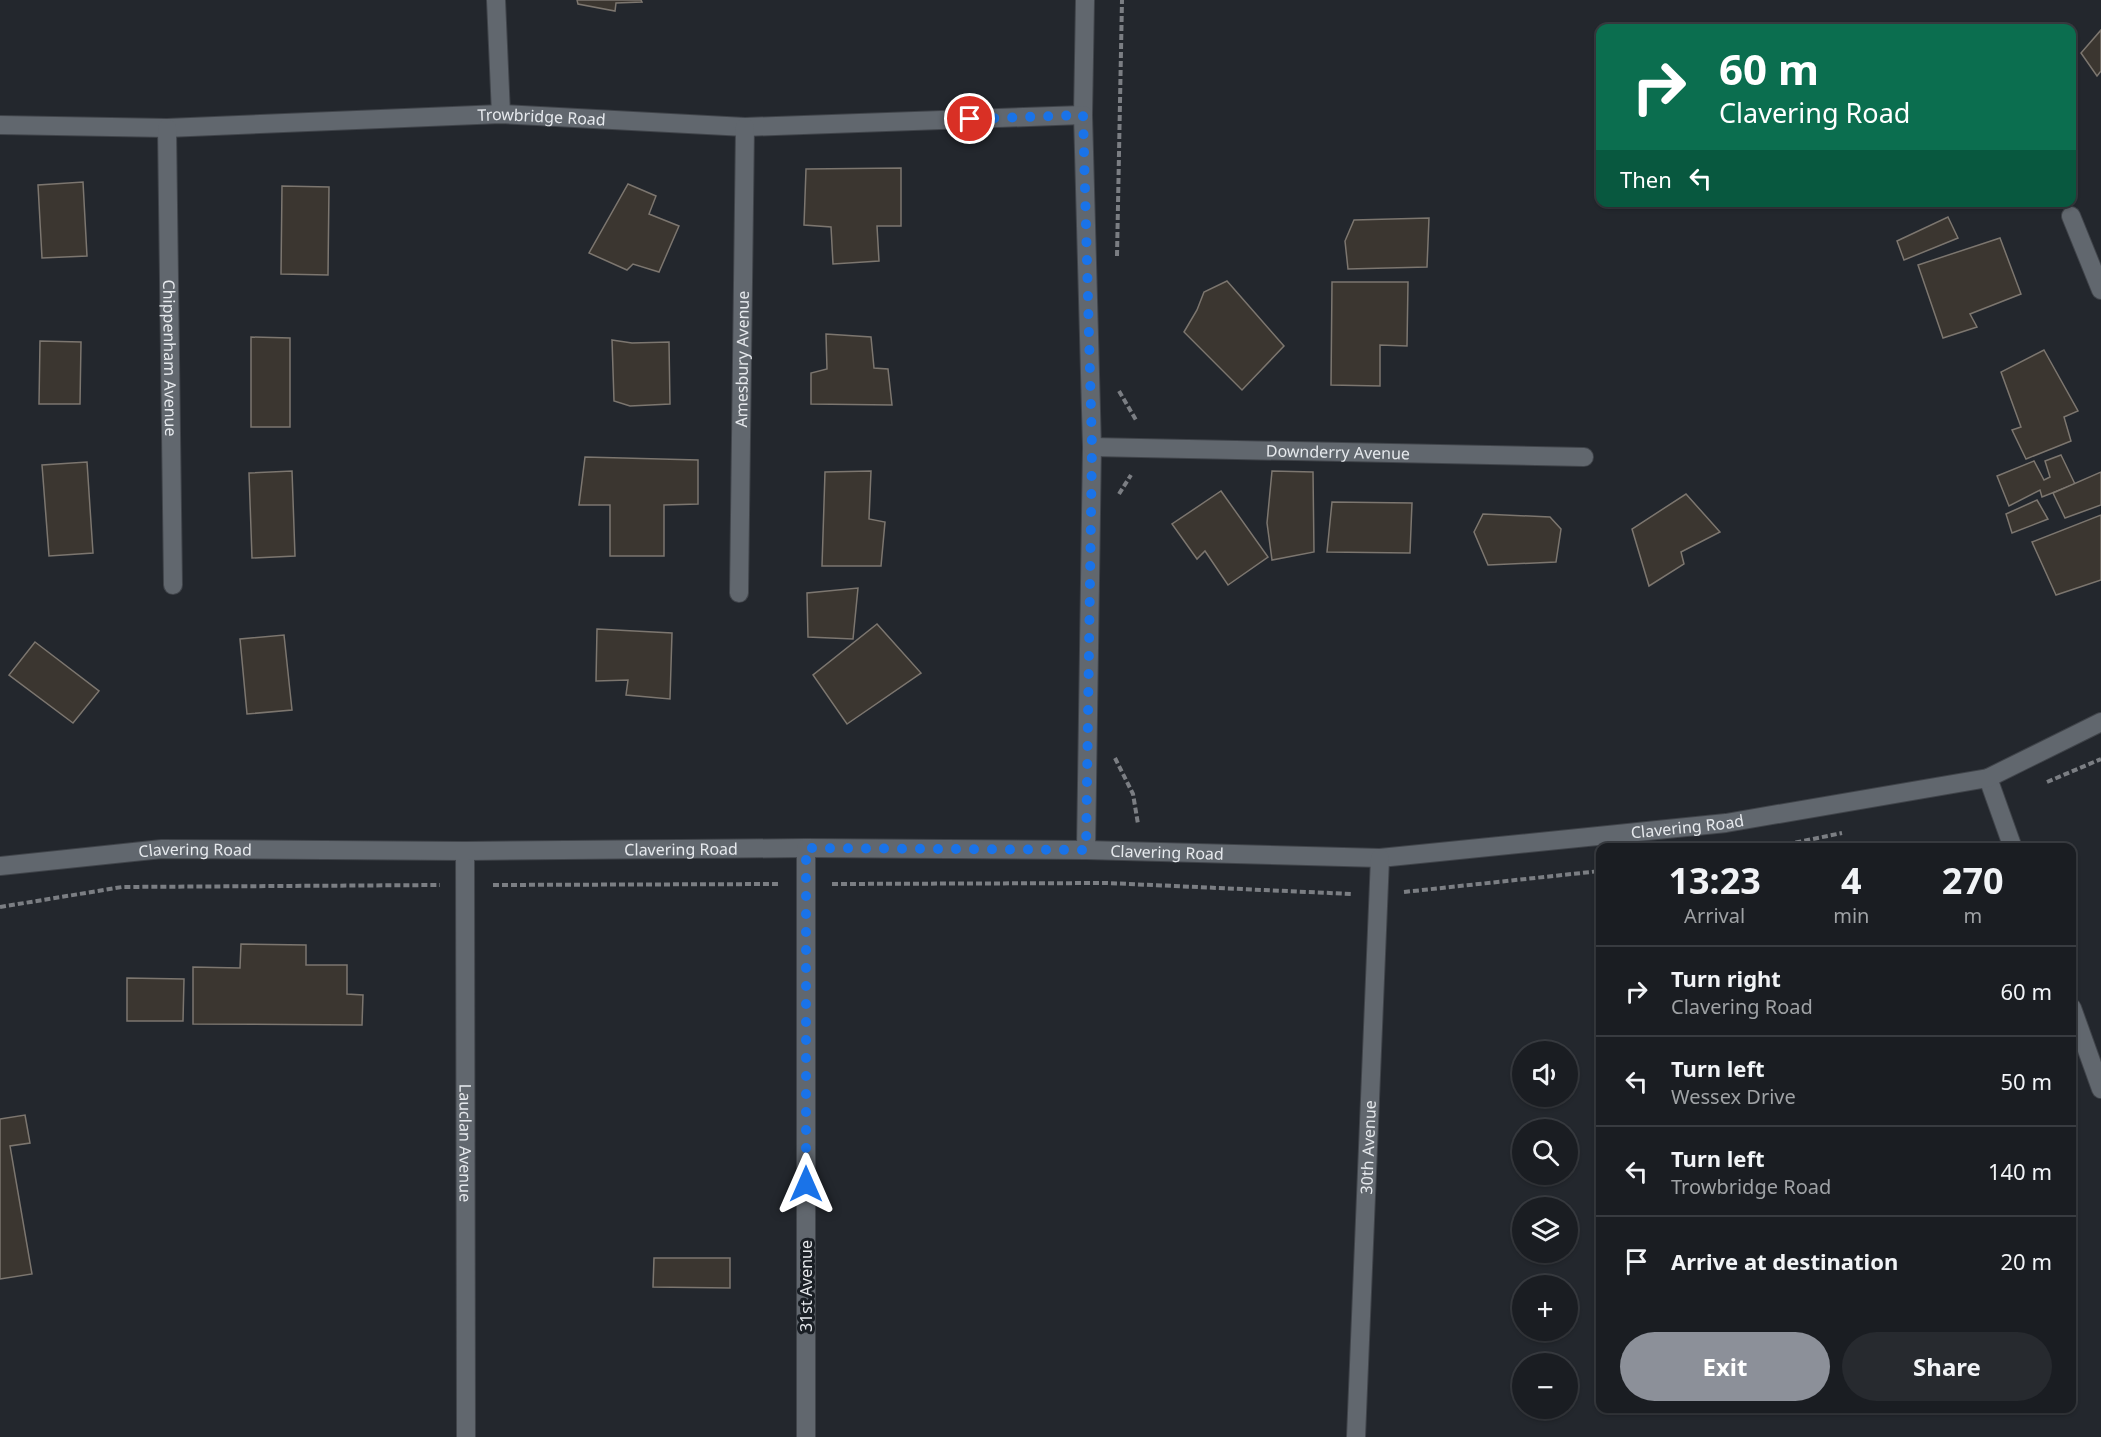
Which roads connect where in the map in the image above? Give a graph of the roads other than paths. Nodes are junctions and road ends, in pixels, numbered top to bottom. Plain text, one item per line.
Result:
1 (496, 0) edge
2 (1086, 0) edge
3 (501, 114) junction
4 (1083, 115) junction
5 (0, 125) edge
6 (745, 127) junction
7 (167, 128) junction
8 (2071, 216) dead end
9 (2101, 290) edge
10 (1092, 447) junction
11 (1584, 457) dead end
12 (173, 585) dead end
13 (739, 593) dead end
14 (2101, 722) edge
15 (1988, 778) junction
16 (2011, 843) edge
17 (806, 848) junction
18 (1086, 850) junction
19 (465, 851) junction
20 (1380, 858) junction
21 (0, 866) edge
22 (2076, 1019) edge
23 (2101, 1089) edge
24 (466, 1437) edge
25 (806, 1437) edge
26 (1356, 1437) edge

1 - 3 street
2 - 4 street
3 - 6 street, Trowbridge Road
3 - 7 street, Trowbridge Road
4 - 6 street, Trowbridge Road
4 - 10 street
5 - 7 street, Trowbridge Road
6 - 13 street, Amesbury Avenue
7 - 12 street, Chippenham Avenue
8 - 9 street
10 - 11 street, Downderry Avenue
10 - 18 street
14 - 15 street, Clavering Road
15 - 16 street
15 - 20 street, Clavering Road
17 - 18 street, Clavering Road
17 - 19 street, Clavering Road
17 - 25 street, 31st Avenue
18 - 20 street, Clavering Road
19 - 21 street, Clavering Road
19 - 24 street, Lauclan Avenue
20 - 26 street, 30th Avenue
22 - 23 street

